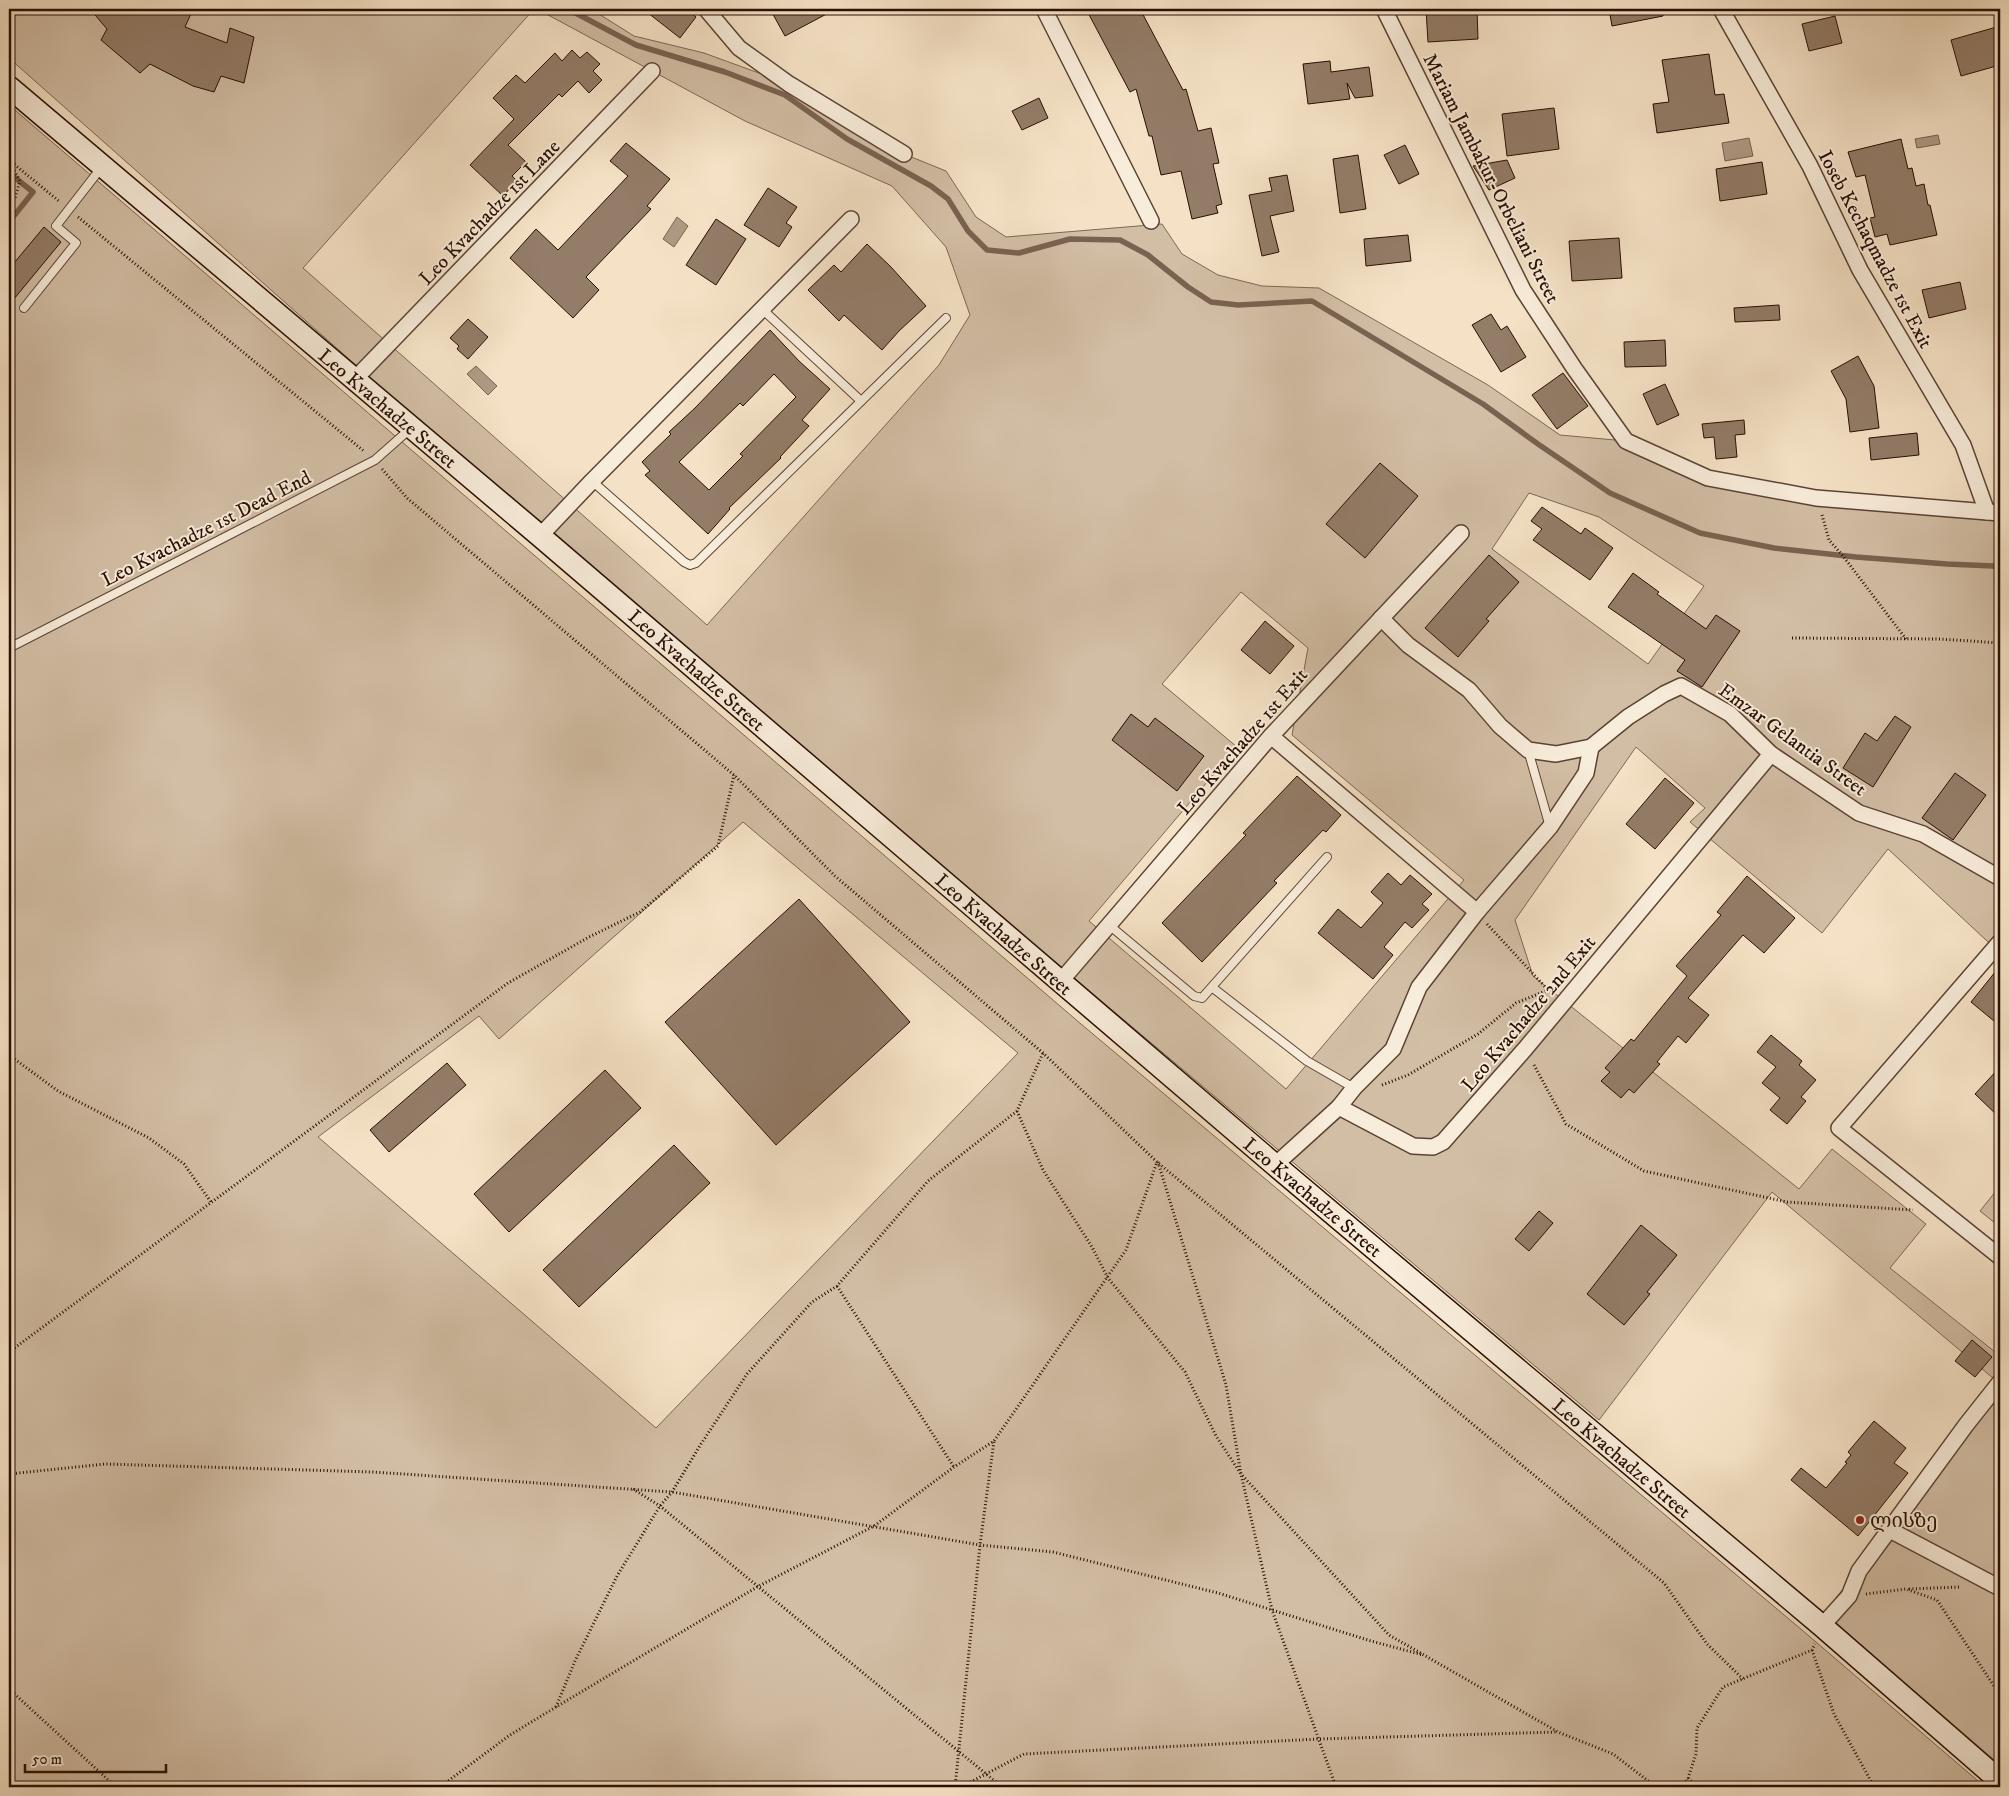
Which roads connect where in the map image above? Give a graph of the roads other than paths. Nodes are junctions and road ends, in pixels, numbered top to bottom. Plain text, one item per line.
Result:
1 (706, 9) edge
2 (1044, 9) edge
3 (1384, 9) edge
4 (1721, 9) edge
5 (652, 71) dead end
6 (9, 87) edge
7 (904, 154) dead end
8 (102, 166) junction
9 (851, 220) dead end
10 (1151, 221) dead end
11 (24, 308) dead end
12 (762, 309) junction
13 (946, 318) dead end
14 (354, 380) junction
15 (861, 401) junction
16 (411, 428) junction
17 (592, 481) junction
18 (1994, 512) edge
19 (1461, 533) dead end
20 (540, 536) junction
21 (1381, 618) junction
22 (9, 648) edge
23 (1271, 736) junction
24 (1590, 747) junction
25 (1528, 750) junction
26 (1771, 754) junction
27 (1550, 827) junction
28 (1327, 857) dead end
29 (2000, 878) edge
30 (1477, 912) junction
31 (1109, 926) junction
32 (2000, 942) edge
33 (1060, 982) junction
34 (1213, 988) junction
35 (1354, 1088) junction
36 (1339, 1107) junction
37 (1275, 1165) junction
38 (2000, 1257) edge
39 (2000, 1382) edge
40 (1890, 1530) junction
41 (2000, 1588) edge
42 (1822, 1626) junction
43 (2000, 1781) edge

1 - 7 street
2 - 10 street
3 - 18 street, Mariam Jambakur-Orbeliani Street
4 - 18 street, Ioseb Kechaqmadze 1st Exit
5 - 14 street, Leo Kvachadze 1st Lane
6 - 8 main road, Leo Kvachadze Street
8 - 11 lane
8 - 14 main road, Leo Kvachadze Street
9 - 12 street
12 - 15 lane
12 - 17 street
13 - 15 lane
14 - 16 main road, Leo Kvachadze Street
15 - 17 lane
16 - 20 main road, Leo Kvachadze Street
16 - 22 lane, Leo Kvachadze 1st Dead End
17 - 20 street
19 - 21 street, Leo Kvachadze 1st Exit
20 - 33 main road, Leo Kvachadze Street
21 - 23 street, Leo Kvachadze 1st Exit
21 - 25 street
23 - 30 street
23 - 31 street, Leo Kvachadze 1st Exit
24 - 25 street, Emzar Gelantia Street
24 - 26 street, Emzar Gelantia Street
24 - 27 street
25 - 27 lane
26 - 29 street, Emzar Gelantia Street
26 - 36 street, Leo Kvachadze 2nd Exit
27 - 30 street
28 - 34 lane
30 - 35 street
31 - 33 street, Leo Kvachadze 1st Exit
31 - 34 lane
32 - 38 street
33 - 37 main road, Leo Kvachadze Street
34 - 35 lane
35 - 36 street
36 - 37 street
37 - 42 main road, Leo Kvachadze Street
39 - 40 street
40 - 41 street
40 - 42 street
42 - 43 main road, Leo Kvachadze Street

